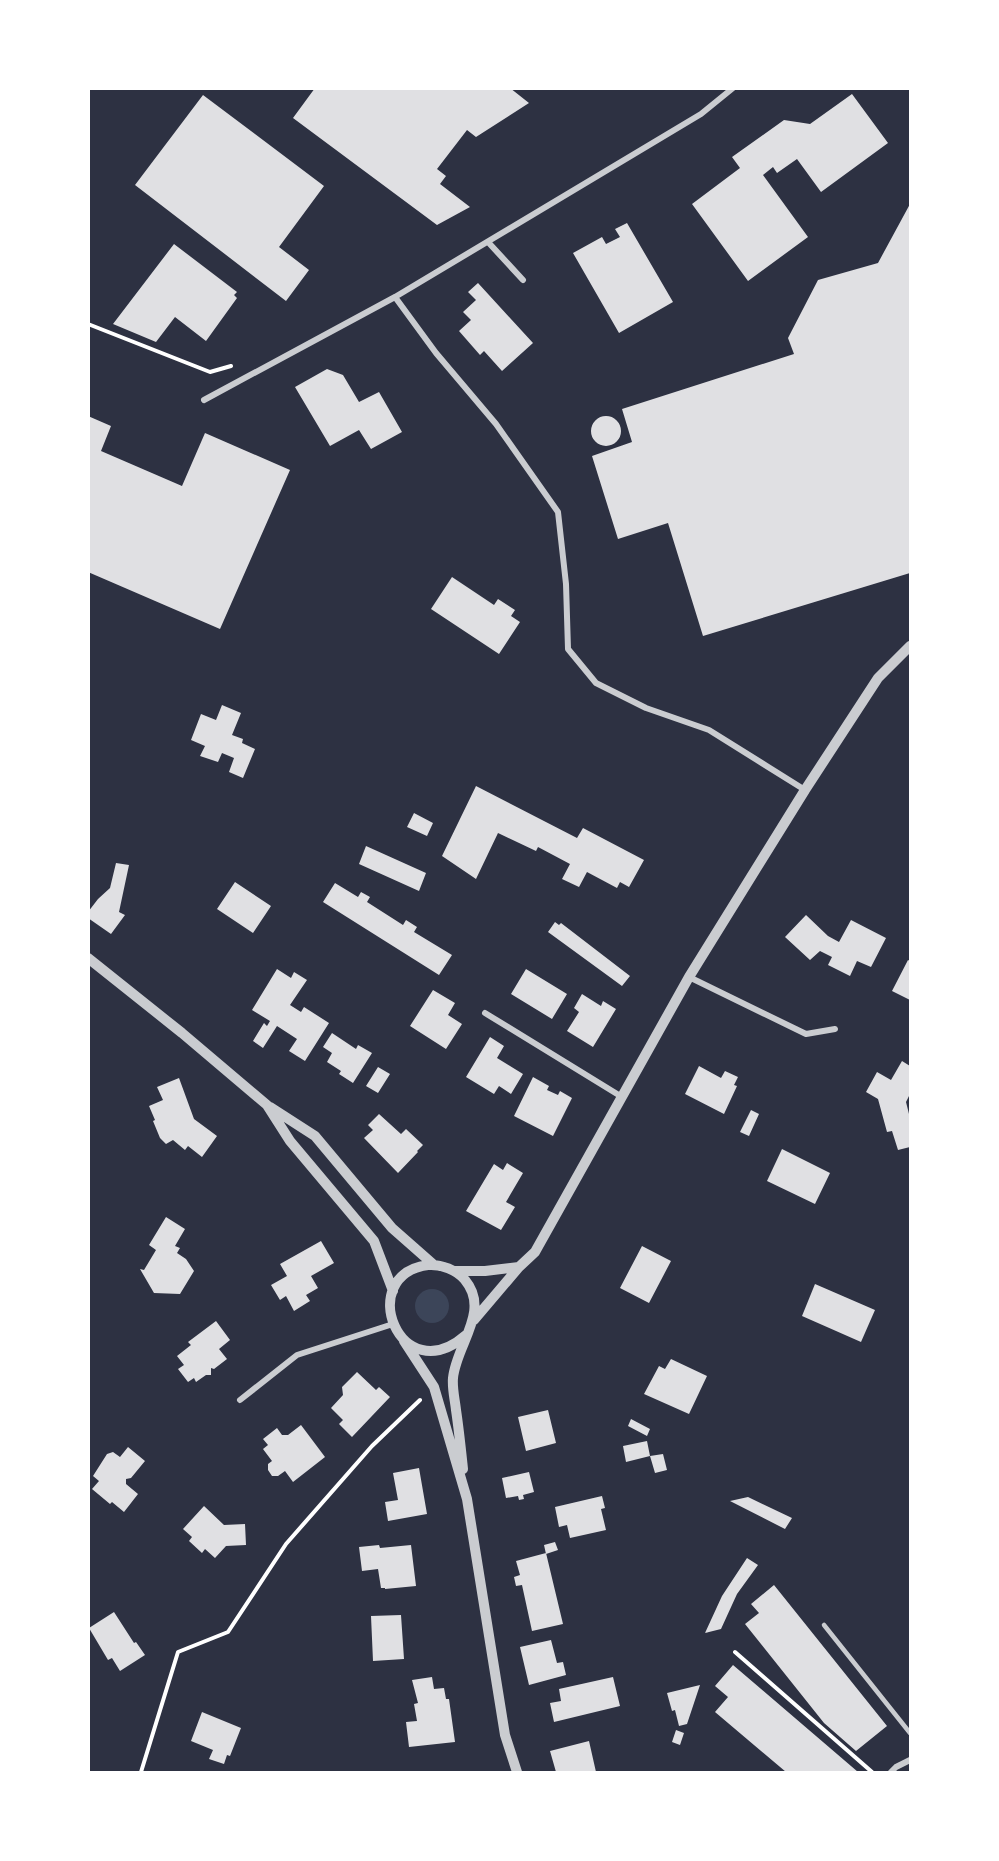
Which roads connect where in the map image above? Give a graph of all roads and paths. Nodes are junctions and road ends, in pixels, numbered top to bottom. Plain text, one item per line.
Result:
1 (733, 88) edge
2 (488, 242) junction
3 (523, 280) dead end
4 (395, 297) junction
5 (88, 324) edge
6 (252, 373) junction
7 (204, 400) dead end
8 (910, 646) edge
9 (806, 790) junction
10 (88, 958) edge
11 (689, 977) junction
12 (485, 1013) dead end
13 (835, 1029) dead end
14 (622, 1097) junction
15 (267, 1105) junction
16 (434, 1265) junction
17 (519, 1267) junction
18 (454, 1270) junction
19 (393, 1291) junction
20 (474, 1320) junction
21 (393, 1324) junction
22 (466, 1335) junction
23 (404, 1341) junction
24 (434, 1387) junction
25 (240, 1400) dead end
26 (467, 1499) junction
27 (824, 1625) dead end
28 (735, 1652) dead end
29 (910, 1733) edge
30 (910, 1760) edge
31 (141, 1773) edge
32 (517, 1773) edge
33 (872, 1773) edge
34 (891, 1773) edge

1 - 2 street
2 - 3 street
2 - 4 street
4 - 6 street
4 - 9 street
5 - 6 path
6 - 7 street
8 - 9 street
9 - 11 street
10 - 15 street
11 - 13 street
11 - 14 street
12 - 14 street
14 - 17 street
15 - 16 street
15 - 19 street
16 - 18 street
16 - 19 street
17 - 18 street
17 - 20 street
18 - 20 street
19 - 21 street
20 - 22 street
21 - 23 street
21 - 25 street
22 - 23 street
22 - 26 street
23 - 24 street
24 - 26 street
24 - 31 path
26 - 32 street
27 - 29 lane
28 - 33 path
30 - 34 street

